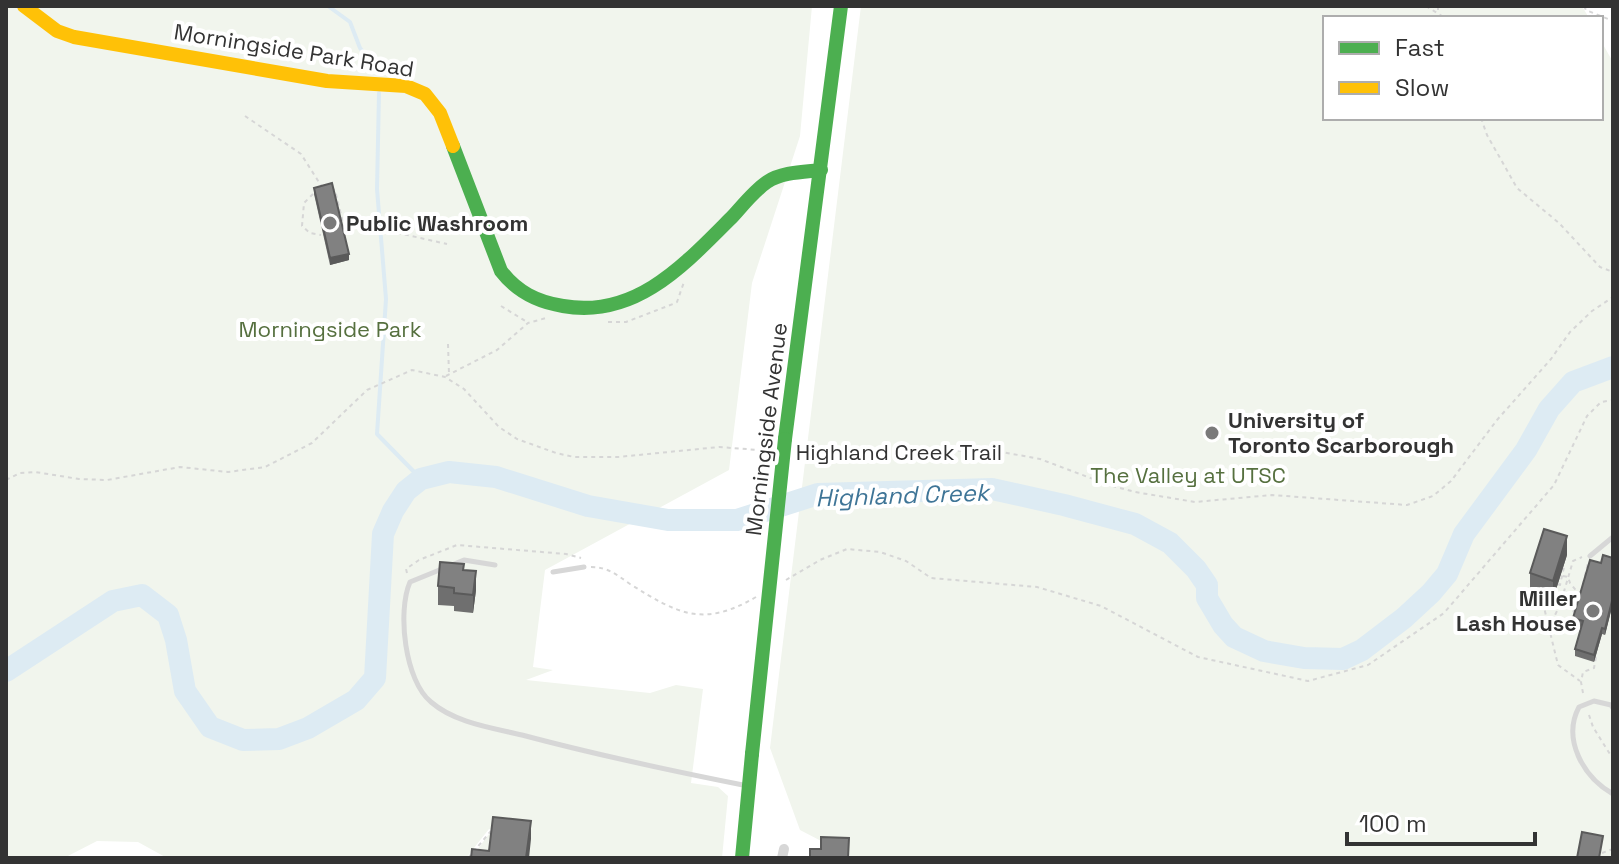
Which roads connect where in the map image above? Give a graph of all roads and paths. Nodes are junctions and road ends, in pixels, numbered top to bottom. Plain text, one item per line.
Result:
1 (24, 6) edge
2 (841, 6) edge
3 (1426, 6) edge
4 (1438, 6) edge
5 (1584, 6) edge
6 (1438, 15) joint
7 (1601, 16) edge
8 (245, 116) dead end
9 (1482, 120) edge
10 (821, 170) junction
11 (323, 190) junction
12 (321, 235) edge
13 (447, 244) dead end
14 (1613, 272) edge
15 (1613, 297) edge
16 (501, 306) dead end
17 (528, 323) dead end
18 (448, 344) dead end
19 (449, 374) dead end
20 (1613, 400) edge
21 (783, 445) junction
22 (795, 453) dead end
23 (6, 480) edge
24 (1613, 537) edge
25 (1590, 556) junction
26 (495, 565) dead end
27 (1563, 566) edge
28 (584, 567) joint
29 (595, 567) junction
30 (553, 572) dead end
31 (1563, 576) junction
32 (1568, 577) junction
33 (784, 581) dead end
34 (410, 582) junction
35 (1558, 584) edge
36 (1580, 594) junction
37 (760, 595) dead end
38 (1541, 595) dead end
39 (1560, 605) junction
40 (1574, 609) junction
41 (1548, 629) junction
42 (1582, 629) edge
43 (1595, 657) edge
44 (1581, 682) junction
45 (1586, 704) junction
46 (1613, 708) edge
47 (1613, 759) edge
48 (748, 786) junction
49 (1613, 794) edge
50 (490, 831) edge
51 (1613, 849) edge
52 (1602, 853) edge
53 (468, 858) edge
54 (742, 858) edge

1 - 10 street, Morningside Park Road
2 - 10 street, Morningside Avenue
3 - 6 path
4 - 6 path
5 - 7 path
8 - 11 path
9 - 14 path
10 - 21 street, Morningside Avenue
11 - 12 path
11 - 13 path
15 - 22 path, Highland Creek Trail
16 - 17 path
18 - 19 path
20 - 33 path
21 - 23 path, Highland Creek Trail
21 - 48 street, Morningside Avenue, bridge
24 - 25 lane
25 - 32 path
25 - 36 path
26 - 34 lane
27 - 31 path
28 - 29 path
28 - 30 lane
29 - 34 path
29 - 37 path
31 - 32 path
31 - 35 path
32 - 36 path
32 - 39 path
34 - 48 lane
36 - 40 path
38 - 41 path
39 - 40 path
39 - 41 path
40 - 42 path
41 - 44 path
43 - 44 path
44 - 45 path
45 - 46 lane
45 - 47 path
45 - 49 lane
48 - 54 street, Morningside Avenue
50 - 53 path
51 - 52 path

